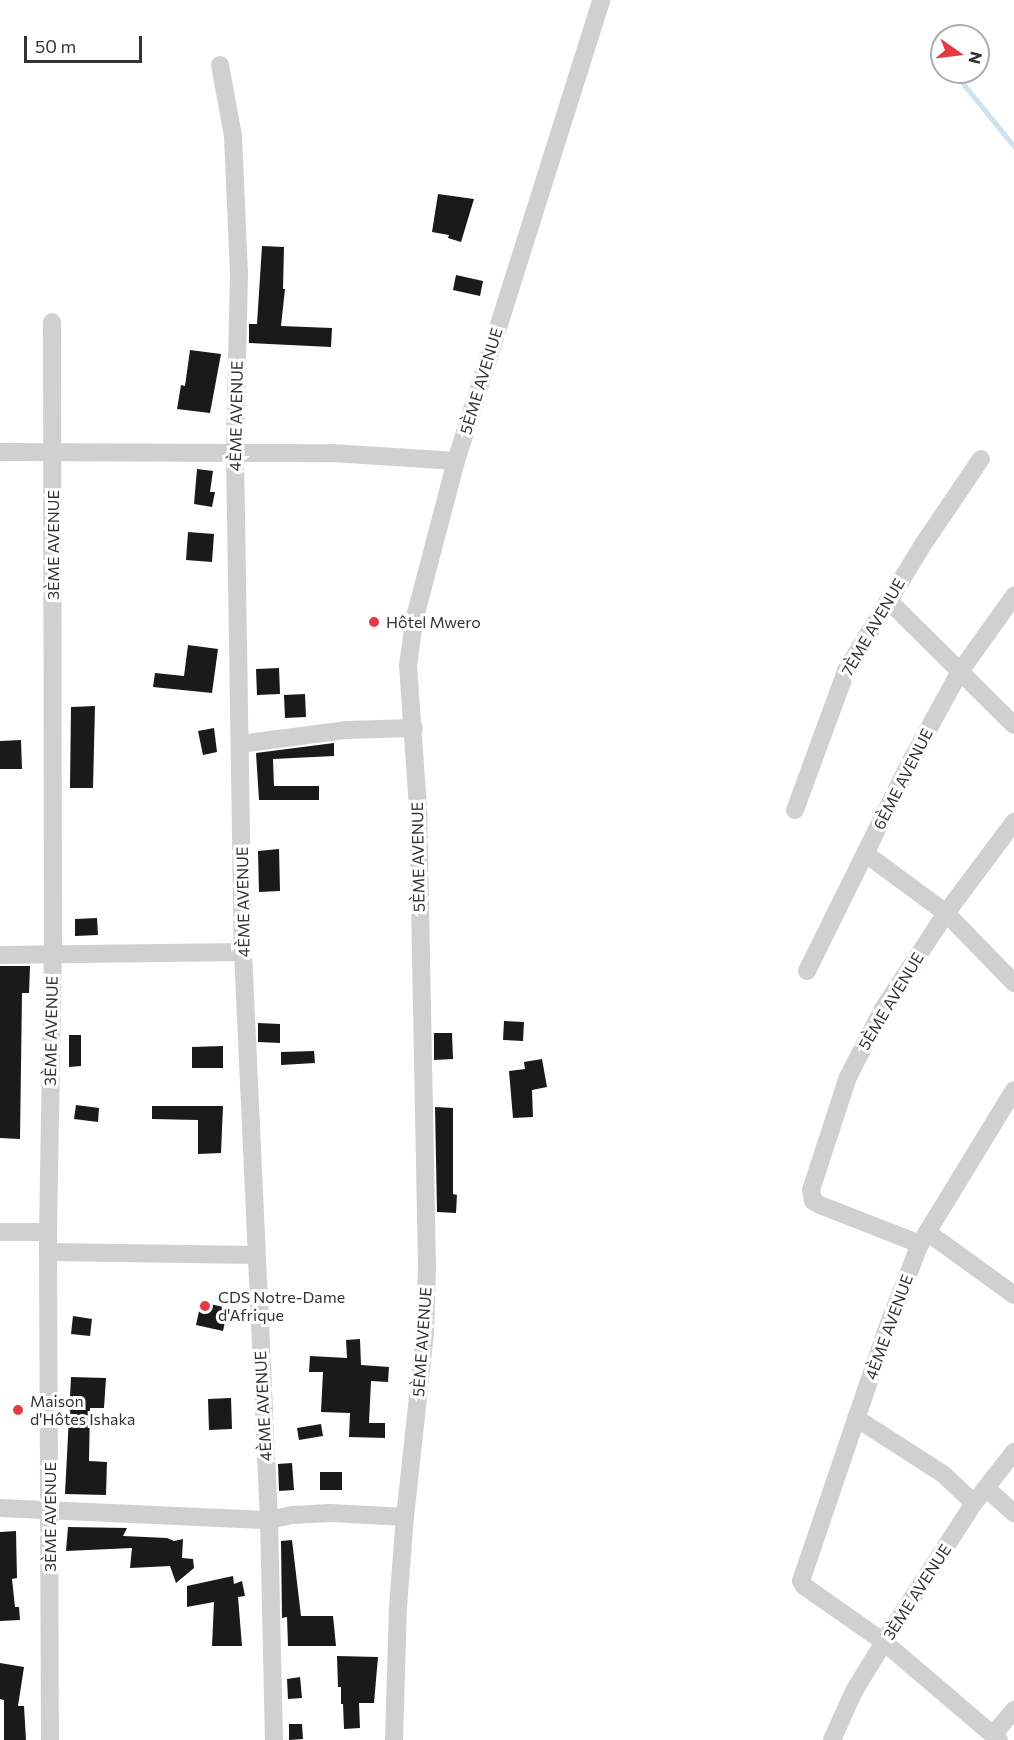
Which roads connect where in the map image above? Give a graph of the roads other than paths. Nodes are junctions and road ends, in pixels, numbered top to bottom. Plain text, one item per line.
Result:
1 (601, 0) edge
2 (220, 65) dead end
3 (52, 322) dead end
4 (53, 450) junction
5 (0, 452) edge
6 (235, 453) junction
7 (981, 459) dead end
8 (456, 461) junction
9 (1014, 596) edge
10 (888, 600) junction
11 (959, 673) junction
12 (1014, 725) edge
13 (414, 728) junction
14 (240, 744) junction
15 (795, 810) dead end
16 (1014, 822) edge
17 (866, 854) junction
18 (946, 913) junction
19 (243, 952) junction
20 (0, 956) edge
21 (53, 956) junction
22 (807, 971) dead end
23 (1014, 983) edge
24 (1014, 1090) edge
25 (0, 1232) edge
26 (48, 1232) junction
27 (924, 1238) junction
28 (48, 1252) junction
29 (256, 1254) junction
30 (1014, 1295) edge
31 (856, 1418) junction
32 (1014, 1452) edge
33 (980, 1496) junction
34 (0, 1508) edge
35 (51, 1508) junction
36 (1014, 1513) edge
37 (405, 1517) junction
38 (269, 1520) junction
39 (884, 1642) junction
40 (1014, 1710) edge
41 (996, 1737) edge
42 (50, 1740) edge
43 (274, 1740) edge
44 (394, 1740) edge
45 (832, 1740) edge

1 - 8 street, 5ÈME AVENUE
2 - 6 street, 4ÈME AVENUE
3 - 4 street, 3ÈME AVENUE
4 - 5 street
4 - 6 street
4 - 21 street, 3ÈME AVENUE
6 - 8 street
6 - 14 street, 4ÈME AVENUE
7 - 10 street, 7ÈME AVENUE
8 - 13 street, 5ÈME AVENUE
9 - 11 street, 6ÈME AVENUE
10 - 11 street
10 - 15 street, 7ÈME AVENUE
11 - 12 street
11 - 17 street, 6ÈME AVENUE
13 - 14 street
13 - 37 street, 5ÈME AVENUE
14 - 19 street, 4ÈME AVENUE
16 - 18 street, 5ÈME AVENUE
17 - 18 street
17 - 22 street, 6ÈME AVENUE
18 - 23 street
18 - 27 street, 5ÈME AVENUE
19 - 21 street
19 - 29 street, 4ÈME AVENUE
20 - 21 street
21 - 26 street, 3ÈME AVENUE
24 - 27 street, 4ÈME AVENUE
25 - 26 street
26 - 28 street, 3ÈME AVENUE
27 - 30 street
27 - 31 street, 4ÈME AVENUE
28 - 29 street
28 - 35 street, 3ÈME AVENUE
29 - 38 street, 4ÈME AVENUE
31 - 33 street
31 - 39 street, 4ÈME AVENUE
32 - 33 street, 3ÈME AVENUE
33 - 36 street
33 - 39 street, 3ÈME AVENUE
34 - 35 street
35 - 38 street
35 - 42 street, 3ÈME AVENUE
37 - 38 street
37 - 44 street, 5ÈME AVENUE
38 - 43 street, 4ÈME AVENUE
39 - 41 street
39 - 45 street, 3ÈME AVENUE
40 - 41 street

